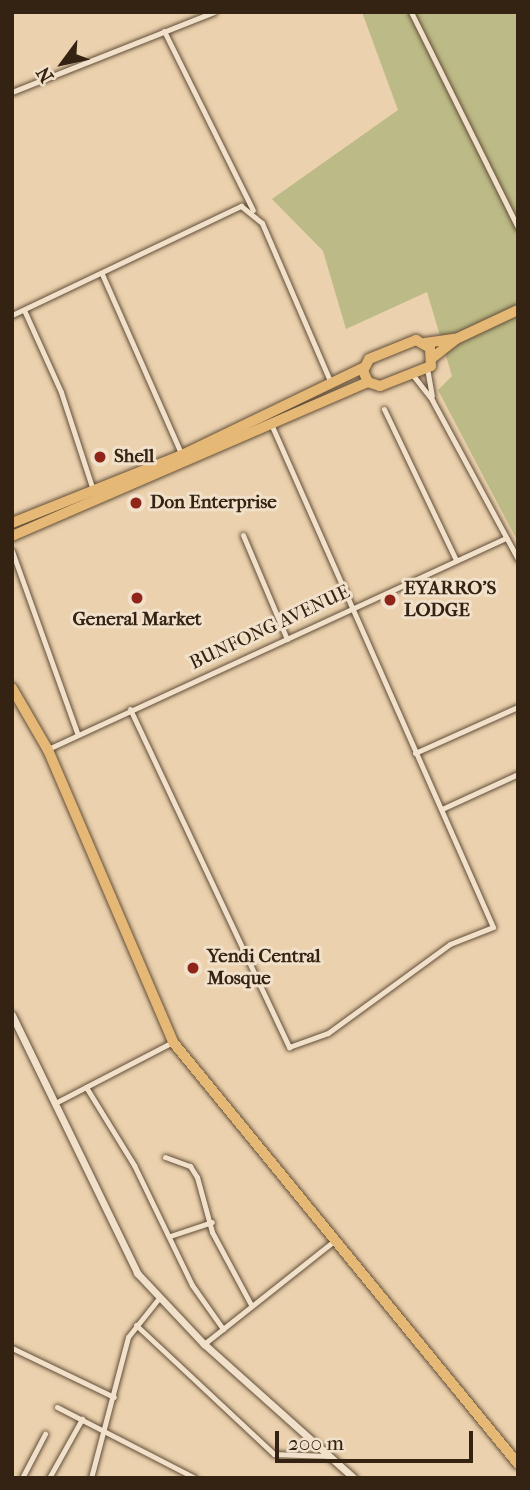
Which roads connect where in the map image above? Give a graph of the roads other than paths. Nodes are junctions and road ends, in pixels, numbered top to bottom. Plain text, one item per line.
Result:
1 (214, 12) edge
2 (411, 12) edge
3 (164, 31) junction
4 (12, 92) edge
5 (254, 211) junction
6 (518, 228) edge
7 (102, 274) junction
8 (24, 310) junction
9 (518, 310) edge
10 (12, 315) edge
11 (456, 339) junction
12 (425, 342) junction
13 (430, 363) junction
14 (363, 368) junction
15 (412, 374) junction
16 (368, 382) junction
17 (331, 384) junction
18 (432, 400) junction
19 (384, 409) dead end
20 (271, 424) junction
21 (181, 455) junction
22 (94, 493) junction
23 (12, 523) edge
24 (243, 535) dead end
25 (12, 536) edge
26 (506, 538) junction
27 (12, 551) edge
28 (518, 559) edge
29 (456, 560) junction
30 (354, 607) junction
31 (287, 639) junction
32 (12, 688) edge
33 (518, 706) edge
34 (130, 709) junction
35 (78, 735) junction
36 (48, 750) junction
37 (415, 753) junction
38 (518, 774) edge
39 (442, 809) junction
40 (12, 1015) edge
41 (173, 1042) junction
42 (86, 1087) junction
43 (59, 1101) junction
44 (165, 1157) dead end
45 (212, 1222) junction
46 (170, 1236) junction
47 (335, 1240) junction
48 (159, 1298) junction
49 (250, 1303) junction
50 (136, 1325) junction
51 (223, 1329) junction
52 (204, 1344) junction
53 (12, 1348) edge
54 (114, 1397) junction
55 (57, 1407) dead end
56 (82, 1419) junction
57 (107, 1431) junction
58 (45, 1434) dead end
59 (328, 1456) junction
60 (518, 1464) edge
61 (22, 1478) edge
62 (49, 1478) edge
63 (91, 1478) edge
64 (195, 1478) edge
65 (354, 1478) edge

1 - 3 street
2 - 6 street
3 - 4 street
3 - 5 street
5 - 7 street
5 - 17 street
7 - 8 street
7 - 21 street
8 - 10 street
8 - 22 street
9 - 11 highway
11 - 12 highway
11 - 13 highway
12 - 13 highway
12 - 14 highway
13 - 15 highway
13 - 18 street
14 - 16 highway
14 - 17 highway
15 - 16 highway
15 - 18 street
16 - 20 highway
17 - 21 highway
18 - 26 street
19 - 29 street
20 - 25 highway
20 - 30 street
21 - 22 highway
22 - 23 highway
24 - 31 street
26 - 28 street
26 - 29 street, BUNFONG AVENUE
27 - 35 street
29 - 30 street, BUNFONG AVENUE
30 - 31 street, BUNFONG AVENUE
30 - 37 street
31 - 34 street, BUNFONG AVENUE
32 - 36 highway
33 - 37 street
34 - 35 street, BUNFONG AVENUE
34 - 39 street
35 - 36 street, BUNFONG AVENUE
36 - 41 highway
37 - 39 street
38 - 39 street
40 - 43 street
41 - 42 street
41 - 47 highway
42 - 43 street
42 - 46 street
43 - 48 street
44 - 45 street
45 - 46 street
45 - 49 street
46 - 51 street
47 - 49 street
47 - 60 highway
48 - 50 street
48 - 52 street
49 - 51 street
50 - 54 street
50 - 59 street
51 - 52 street
52 - 59 street
53 - 54 street
54 - 57 street
55 - 56 street
56 - 57 street
56 - 62 street
57 - 63 street
57 - 64 street
58 - 61 street
59 - 65 street

